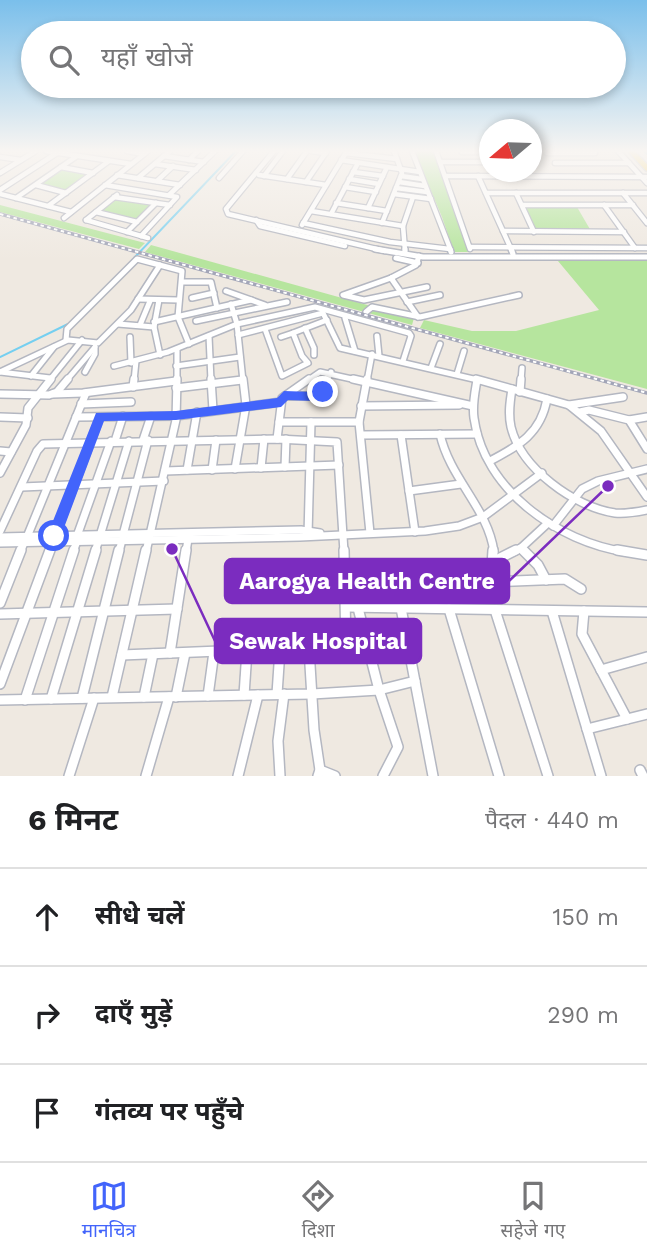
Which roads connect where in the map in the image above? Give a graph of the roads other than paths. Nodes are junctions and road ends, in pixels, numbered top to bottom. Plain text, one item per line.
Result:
1 (33, 187) edge
2 (44, 187) edge
3 (74, 187) edge
4 (102, 187) edge
5 (120, 187) edge
6 (178, 187) edge
7 (246, 187) edge
8 (251, 187) edge
9 (325, 187) edge
10 (345, 187) edge
11 (346, 187) edge
12 (378, 187) edge
13 (425, 187) edge
14 (449, 187) edge
15 (483, 187) edge
16 (125, 188) junction
17 (396, 188) joint
18 (412, 190) junction
19 (0, 192) edge
20 (376, 192) junction
21 (427, 192) junction
22 (66, 193) junction
23 (485, 193) junction
24 (516, 193) junction
25 (623, 193) junction
26 (647, 193) edge
27 (394, 194) junction
28 (169, 195) junction
29 (411, 196) junction
30 (114, 197) junction
31 (16, 198) junction
32 (431, 199) junction
33 (156, 203) junction
34 (336, 203) junction
35 (170, 205) junction
36 (522, 205) junction
37 (604, 205) junction
38 (633, 205) junction
39 (48, 206) junction
40 (368, 208) junction
41 (311, 211) junction
42 (387, 211) junction
43 (71, 212) junction
44 (96, 212) junction
45 (229, 212) junction
46 (331, 214) junction
47 (346, 216) junction
48 (64, 218) dead end
49 (137, 222) junction
50 (383, 223) junction
51 (647, 223) edge
52 (302, 225) junction
53 (403, 226) junction
54 (339, 230) junction
55 (127, 232) junction
56 (503, 232) junction
57 (534, 232) junction
58 (624, 232) junction
59 (141, 236) junction
60 (148, 238) dead end
61 (405, 244) junction
62 (470, 247) junction
63 (510, 247) junction
64 (635, 248) junction
65 (647, 248) edge
66 (405, 252) junction
67 (452, 254) junction
68 (513, 254) junction
69 (472, 256) junction
70 (647, 256) edge
71 (419, 258) junction
72 (160, 265) junction
73 (391, 278) junction
74 (182, 282) junction
75 (377, 283) junction
76 (426, 287) dead end
77 (226, 292) dead end
78 (400, 292) junction
79 (214, 293) junction
80 (440, 295) dead end
81 (519, 295) dead end
82 (385, 296) junction
83 (192, 298) dead end
84 (138, 299) junction
85 (159, 300) junction
86 (178, 300) junction
87 (251, 300) junction
88 (150, 301) junction
89 (286, 302) dead end
90 (407, 302) junction
91 (232, 304) junction
92 (267, 306) junction
93 (217, 307) junction
94 (234, 313) junction
95 (271, 316) junction
96 (364, 316) junction
97 (178, 317) junction
98 (418, 317) junction
99 (345, 318) dead end
100 (327, 320) junction
101 (196, 321) dead end
102 (118, 324) junction
103 (154, 324) junction
104 (237, 324) junction
105 (140, 326) junction
106 (305, 328) junction
107 (265, 329) junction
108 (293, 333) junction
109 (238, 335) junction
110 (209, 336) junction
111 (377, 336) dead end
112 (130, 337) dead end
113 (281, 337) dead end
114 (66, 340) junction
115 (82, 340) junction
116 (189, 344) junction
117 (440, 344) dead end
118 (56, 345) junction
119 (177, 349) junction
120 (355, 351) junction
121 (464, 351) dead end
122 (160, 355) junction
123 (314, 355) dead end
124 (376, 355) junction
125 (240, 357) junction
126 (210, 361) junction
127 (403, 361) junction
128 (133, 362) junction
129 (114, 366) dead end
130 (176, 366) junction
131 (431, 368) junction
132 (522, 368) dead end
133 (0, 372) edge
134 (85, 372) dead end
135 (331, 372) junction
136 (457, 374) junction
137 (31, 376) junction
138 (50, 378) junction
139 (242, 380) junction
140 (366, 380) junction
141 (477, 380) junction
142 (211, 384) junction
143 (176, 385) junction
144 (133, 387) junction
145 (516, 390) junction
146 (86, 393) junction
147 (0, 394) edge
148 (53, 394) junction
149 (37, 396) junction
150 (623, 397) dead end
151 (282, 399) junction
152 (547, 399) junction
153 (131, 401) dead end
154 (81, 404) junction
155 (246, 405) junction
156 (469, 405) junction
157 (569, 405) junction
158 (361, 406) junction
159 (213, 410) junction
160 (197, 412) junction
161 (580, 412) junction
162 (100, 416) junction
163 (124, 416) junction
164 (151, 416) junction
165 (176, 416) junction
166 (0, 417) edge
167 (76, 417) junction
168 (647, 417) edge
169 (27, 418) junction
170 (629, 420) junction
171 (279, 422) junction
172 (311, 422) junction
173 (359, 422) junction
174 (440, 434) junction
175 (477, 434) junction
176 (361, 435) junction
177 (401, 435) junction
178 (644, 436) edge
179 (241, 439) junction
180 (264, 439) junction
181 (281, 439) junction
182 (146, 440) junction
183 (172, 440) junction
184 (193, 440) junction
185 (216, 440) junction
186 (310, 440) junction
187 (113, 441) junction
188 (129, 441) junction
189 (65, 442) junction
190 (91, 442) junction
191 (519, 445) junction
192 (647, 449) edge
193 (0, 451) edge
194 (11, 452) junction
195 (489, 461) junction
196 (339, 465) junction
197 (311, 466) junction
198 (285, 467) junction
199 (261, 468) junction
200 (235, 469) junction
201 (647, 469) edge
202 (187, 470) junction
203 (212, 470) junction
204 (166, 471) junction
205 (0, 473) edge
206 (542, 473) junction
207 (632, 474) junction
208 (164, 481) junction
209 (138, 482) junction
210 (117, 483) junction
211 (97, 484) junction
212 (461, 484) junction
213 (74, 485) junction
214 (48, 486) junction
215 (22, 487) junction
216 (410, 491) junction
217 (514, 494) junction
218 (573, 497) junction
219 (647, 497) edge
220 (647, 510) edge
221 (483, 517) junction
222 (551, 524) junction
223 (0, 531) edge
224 (415, 532) junction
225 (343, 533) junction
226 (370, 533) junction
227 (308, 534) junction
228 (204, 536) junction
229 (0, 537) edge
230 (149, 537) junction
231 (77, 538) junction
232 (99, 538) junction
233 (123, 538) junction
234 (53, 539) junction
235 (188, 539) junction
236 (26, 540) junction
237 (0, 543) edge
238 (521, 548) junction
239 (647, 555) edge
240 (496, 560) junction
241 (346, 580) junction
242 (546, 580) junction
243 (491, 582) junction
244 (581, 589) dead end
245 (0, 603) edge
246 (347, 607) junction
247 (358, 608) junction
248 (401, 608) junction
249 (177, 609) junction
250 (449, 609) junction
251 (495, 610) junction
252 (133, 611) junction
253 (552, 611) junction
254 (584, 611) junction
255 (104, 612) junction
256 (647, 612) edge
257 (77, 613) junction
258 (0, 614) edge
259 (26, 614) junction
260 (53, 614) junction
261 (309, 649) junction
262 (280, 650) junction
263 (247, 651) junction
264 (214, 652) junction
265 (170, 653) junction
266 (184, 653) junction
267 (153, 654) junction
268 (122, 655) junction
269 (647, 657) edge
270 (601, 670) junction
271 (415, 681) junction
272 (0, 684) edge
273 (379, 690) junction
274 (281, 694) junction
275 (312, 694) junction
276 (244, 695) junction
277 (258, 695) junction
278 (208, 696) junction
279 (112, 697) junction
280 (144, 697) junction
281 (173, 697) junction
282 (82, 698) junction
283 (94, 698) junction
284 (25, 699) junction
285 (51, 699) junction
286 (0, 700) edge
287 (647, 714) edge
288 (627, 719) junction
289 (587, 729) junction
290 (319, 773) edge
291 (69, 776) edge
292 (146, 776) edge
293 (238, 776) edge
294 (280, 776) edge
295 (335, 776) edge
296 (383, 776) edge
297 (433, 776) edge
298 (499, 776) edge
299 (548, 776) edge
300 (601, 776) edge

1 - 31 street
2 - 22 street
3 - 22 street
4 - 43 street
5 - 16 street
6 - 28 street
7 - 45 street
8 - 45 street
9 - 41 street
10 - 34 street
11 - 20 street
12 - 20 street
13 - 21 street
14 - 62 street
15 - 23 street
16 - 28 street
16 - 30 street
17 - 18 street
17 - 27 street
18 - 21 street
18 - 29 street
19 - 31 street
20 - 40 street
21 - 32 street
22 - 39 street
23 - 24 street
23 - 56 street
24 - 25 street
24 - 36 street
25 - 26 street
25 - 38 street
27 - 29 street
27 - 42 street
28 - 35 street
29 - 32 street
29 - 53 street
30 - 33 street
30 - 44 street
31 - 39 street
32 - 67 street
33 - 35 street
33 - 49 street
34 - 40 street
34 - 46 street
35 - 59 street
36 - 37 street
36 - 57 street
37 - 38 street
37 - 58 street
38 - 51 street
39 - 43 street
40 - 42 street
41 - 46 street
41 - 52 street
42 - 50 street
43 - 48 street
44 - 49 street
44 - 55 street
45 - 52 street
45 - 71 street
46 - 47 street
47 - 50 street
47 - 54 street
49 - 55 street
50 - 53 street
52 - 54 street
52 - 66 street
53 - 61 street
54 - 61 street
55 - 59 street
56 - 57 street
56 - 63 street
57 - 58 street
58 - 64 street
59 - 60 street
61 - 66 street
61 - 67 street
62 - 63 street
62 - 69 street
63 - 64 street
63 - 68 street
64 - 65 street
66 - 71 street
67 - 69 street
67 - 71 street
68 - 69 street
68 - 70 street
69 - 70 street
71 - 73 street
72 - 74 street
72 - 84 street
72 - 114 street
73 - 75 street
73 - 78 street
74 - 79 street
74 - 86 street
75 - 82 street
75 - 82 street
76 - 78 street
77 - 87 street
78 - 82 street
78 - 90 street
79 - 83 street
79 - 93 street
80 - 90 street
81 - 98 street
84 - 88 street
84 - 102 street
85 - 86 street
85 - 88 street
85 - 103 street
86 - 97 street
87 - 91 street
87 - 92 street
88 - 105 street
89 - 92 street
90 - 98 street
91 - 93 street
91 - 94 street
92 - 94 street
92 - 95 street
93 - 97 street
94 - 101 street
94 - 104 street
95 - 96 street
95 - 104 street
96 - 98 street
96 - 127 street
97 - 103 street
97 - 116 street
99 - 120 street
100 - 106 street
100 - 107 street
100 - 120 street
102 - 105 street
102 - 115 street
103 - 105 street
103 - 122 street
104 - 109 street
104 - 110 street
106 - 108 street
106 - 123 street
107 - 108 street
107 - 109 street
108 - 113 street
109 - 125 street
110 - 116 street
110 - 126 street
111 - 124 street
112 - 128 street
114 - 115 street
114 - 118 street
115 - 138 street
116 - 119 street
117 - 131 street
118 - 133 street
118 - 137 street
119 - 122 street
119 - 130 street
120 - 124 street
121 - 136 street
122 - 128 street
124 - 127 street
124 - 140 street
125 - 126 street
125 - 139 street
126 - 130 street
126 - 142 street
127 - 131 street
128 - 129 street
128 - 144 street
130 - 143 street
131 - 136 street
132 - 145 street
133 - 137 street
134 - 148 street
135 - 140 street
135 - 151 street
135 - 151 street
136 - 141 street
137 - 138 street
138 - 149 street
139 - 142 street
139 - 155 street
140 - 156 street
140 - 158 street
141 - 145 street
141 - 156 street
142 - 143 street
142 - 159 street
143 - 144 street
143 - 165 street
144 - 146 street
145 - 152 street
145 - 191 street
146 - 148 street
146 - 154 street
147 - 149 street
148 - 149 street
149 - 169 street
150 - 157 street
151 - 155 street
151 - 171 street
152 - 157 street
152 - 191 street
153 - 154 street
154 - 167 street
155 - 159 street
155 - 179 street
156 - 158 street
156 - 175 street
157 - 161 street
158 - 173 street
159 - 160 street
160 - 165 street
160 - 184 street
161 - 170 street
161 - 207 street
162 - 163 street
162 - 167 street
162 - 190 street
163 - 164 street
163 - 187 street
164 - 165 street
164 - 182 street
165 - 183 street
166 - 169 street
167 - 189 street
168 - 170 street
169 - 194 street
170 - 178 street
171 - 172 street
171 - 181 street
172 - 173 street
172 - 186 street
173 - 176 street
174 - 175 street
174 - 177 street
174 - 212 street
175 - 195 street
176 - 177 street
176 - 226 street
177 - 216 street
178 - 192 street
179 - 180 street
179 - 185 street
179 - 200 street
180 - 181 street
180 - 199 street
181 - 186 street
181 - 198 street
182 - 183 street
182 - 188 street
182 - 209 street
183 - 184 street
183 - 204 street
184 - 185 street
184 - 202 street
185 - 203 street
186 - 196 street
186 - 197 street
187 - 188 street
187 - 190 street
187 - 211 street
188 - 210 street
189 - 190 street
189 - 214 street
189 - 215 street
190 - 213 street
191 - 195 street
191 - 206 street
193 - 194 street
194 - 205 street
195 - 217 street
196 - 197 street
196 - 225 street
197 - 198 street
197 - 227 street
198 - 199 street
199 - 200 street
200 - 203 street
201 - 207 street
202 - 203 street
202 - 204 street
204 - 208 street
206 - 217 street
206 - 218 street
207 - 218 street
207 - 219 street
208 - 209 street
208 - 230 street
209 - 210 street
209 - 233 street
210 - 211 street
210 - 232 street
211 - 213 street
211 - 231 street
212 - 216 street
212 - 221 street
213 - 214 street
213 - 234 street
214 - 215 street
214 - 236 street
215 - 223 street
216 - 224 street
217 - 221 street
217 - 222 street
218 - 220 street
218 - 222 street
221 - 224 street
221 - 240 street
222 - 238 street
222 - 239 street
224 - 226 street
225 - 226 street
225 - 227 street
225 - 241 street
227 - 228 street
228 - 230 street
228 - 235 street
229 - 236 street
230 - 233 street
230 - 235 street
230 - 252 street
231 - 232 street
231 - 234 street
231 - 260 street
232 - 233 street
232 - 257 street
233 - 255 street
234 - 236 street
234 - 259 street
235 - 249 street
236 - 237 street
236 - 245 street
238 - 240 street
238 - 242 street
240 - 243 street
241 - 243 street
241 - 246 street
242 - 243 street
242 - 244 street
246 - 247 street
246 - 261 street
247 - 248 street
247 - 273 street
248 - 250 street
248 - 271 street
249 - 252 street
249 - 265 street
250 - 251 street
250 - 298 street
251 - 253 street
251 - 299 street
252 - 255 street
252 - 268 street
253 - 254 street
253 - 289 street
254 - 256 street
254 - 270 street
255 - 257 street
255 - 282 street
257 - 260 street
257 - 285 street
258 - 259 street
259 - 260 street
259 - 272 street
260 - 284 street
261 - 262 street
261 - 275 street
262 - 263 street
262 - 274 street
263 - 264 street
263 - 276 street
264 - 266 street
264 - 278 street
265 - 266 street
265 - 267 street
266 - 281 street
267 - 268 street
267 - 280 street
268 - 279 street
269 - 270 street
270 - 288 street
271 - 273 street
271 - 297 street
273 - 275 street
273 - 296 street
274 - 275 street
274 - 277 street
274 - 294 street
275 - 290 street
276 - 277 street
276 - 278 street
277 - 293 street
278 - 281 street
279 - 280 street
279 - 283 street
280 - 281 street
281 - 292 street
282 - 283 street
282 - 285 street
283 - 291 street
284 - 285 street
284 - 286 street
287 - 288 street
288 - 289 street
289 - 300 street
290 - 295 street

